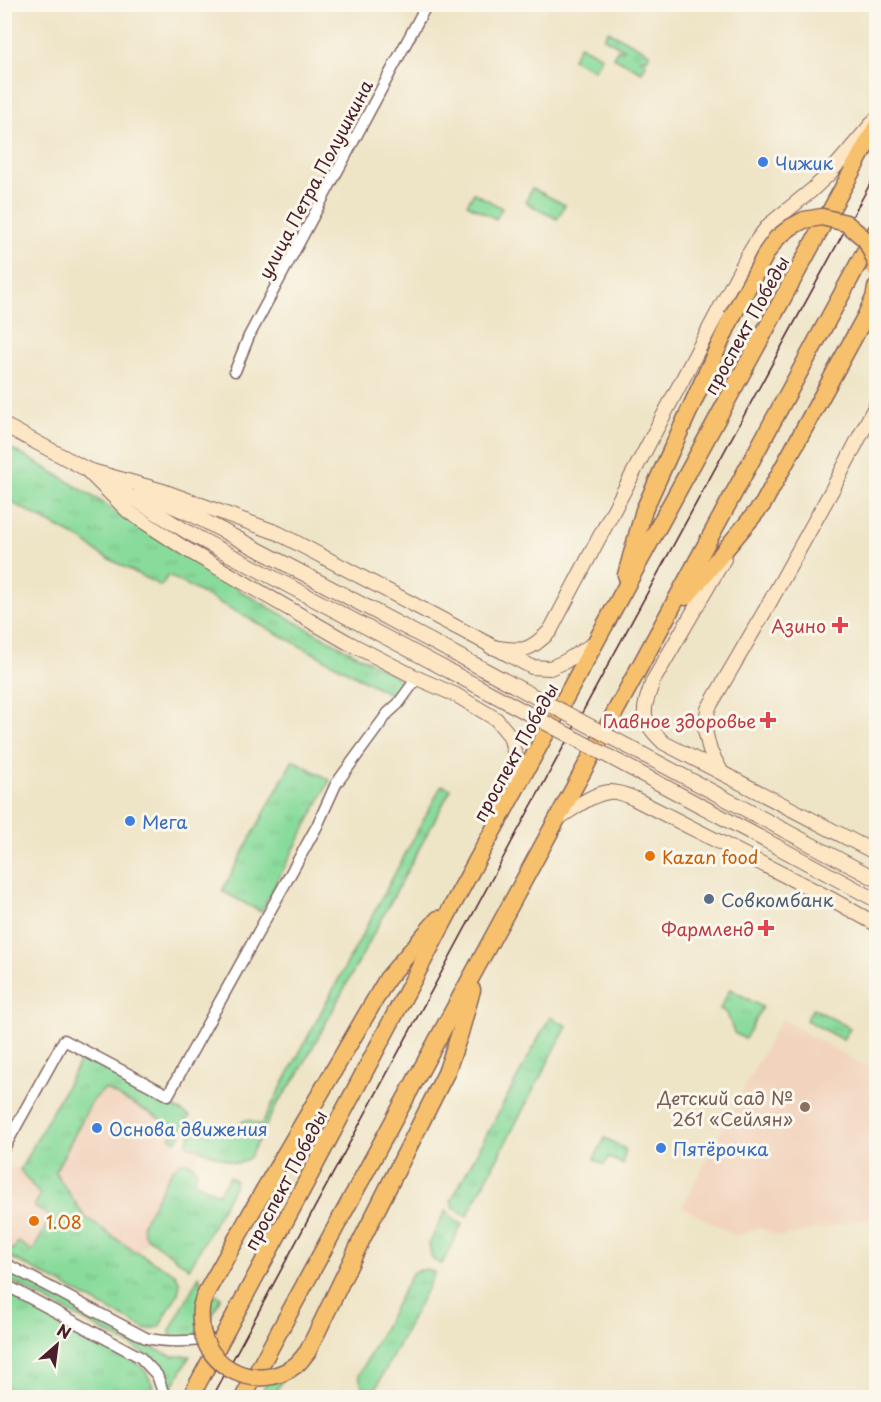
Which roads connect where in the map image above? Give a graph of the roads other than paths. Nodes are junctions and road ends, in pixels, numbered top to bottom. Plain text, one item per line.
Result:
1 (427, 4) edge
2 (876, 119) edge
3 (876, 127) edge
4 (876, 231) edge
5 (876, 270) edge
6 (876, 288) edge
7 (235, 370) dead end
8 (876, 405) edge
9 (4, 425) edge
10 (86, 469) junction
11 (741, 531) junction
12 (618, 604) junction
13 (661, 628) junction
14 (597, 642) junction
15 (491, 647) junction
16 (417, 678) junction
17 (722, 773) junction
18 (514, 795) junction
19 (557, 819) junction
20 (876, 853) edge
21 (876, 879) edge
22 (458, 895) junction
23 (876, 900) edge
24 (876, 924) edge
25 (491, 939) junction
26 (4, 1148) edge
27 (4, 1263) edge
28 (4, 1284) edge
29 (222, 1337) junction
30 (165, 1398) edge
31 (190, 1398) edge
32 (243, 1398) edge

1 - 7 street, улица Петра Полушкина
2 - 15 main road
3 - 12 main road, проспект Победы
4 - 13 main road
5 - 12 main road, bridge
6 - 11 main road
8 - 17 main road
9 - 10 main road
10 - 15 main road
10 - 16 main road
10 - 21 main road, bridge
10 - 23 main road, bridge
11 - 13 main road
11 - 17 main road
12 - 14 main road, проспект Победы
13 - 19 main road
14 - 15 main road
14 - 18 main road, проспект Победы
16 - 18 main road
16 - 26 street
17 - 20 main road
18 - 22 main road, проспект Победы
19 - 24 main road
19 - 25 main road
22 - 25 main road, bridge
22 - 29 main road, проспект Победы
25 - 32 main road
27 - 29 street
28 - 30 street
29 - 31 main road, проспект Победы

